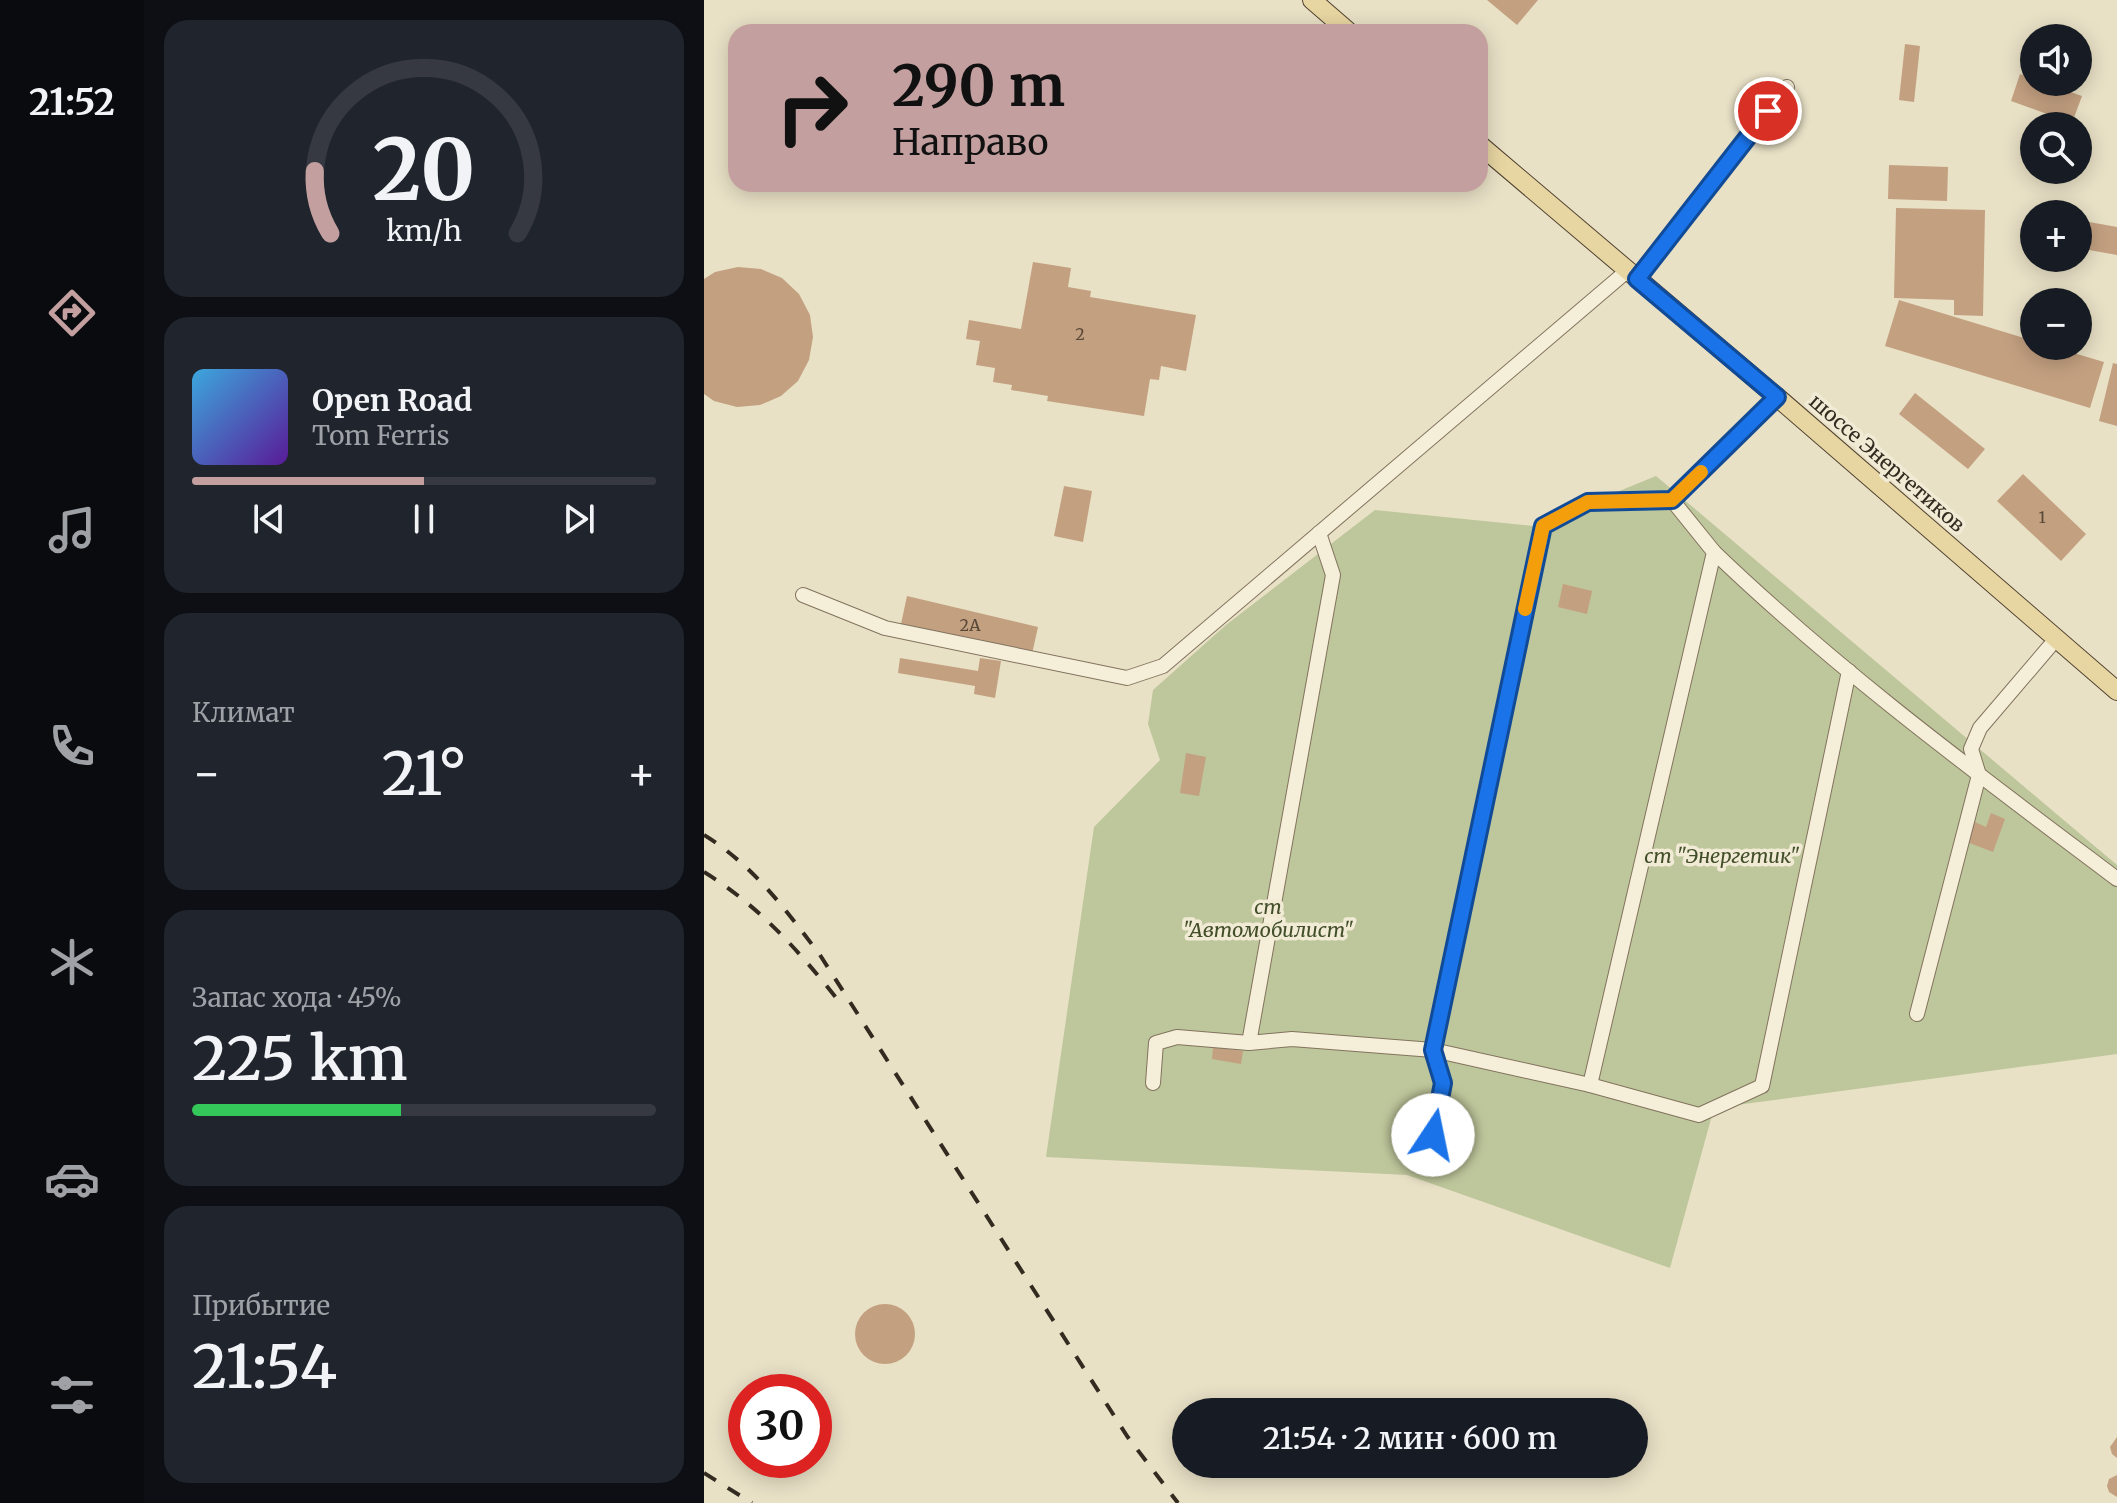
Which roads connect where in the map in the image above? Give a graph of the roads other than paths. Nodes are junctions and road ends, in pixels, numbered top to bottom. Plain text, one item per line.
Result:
1 (1312, 0) edge
2 (1340, 24) edge
3 (1787, 87) dead end
4 (1488, 152) edge
5 (1632, 275) junction
6 (1777, 397) junction
7 (1672, 500) junction
8 (1319, 533) junction
9 (1714, 552) junction
10 (803, 595) dead end
11 (2056, 639) junction
12 (1849, 671) junction
13 (2117, 691) edge
14 (1979, 775) junction
15 (2117, 879) edge
16 (1917, 1014) dead end
17 (1249, 1043) junction
18 (1433, 1050) junction
19 (1153, 1083) dead end
20 (1590, 1085) junction
21 (1433, 1135) dead end

1 - 2 main road
3 - 5 street
4 - 5 main road, шоссе Энергетиков
5 - 6 main road, шоссе Энергетиков
5 - 8 street
6 - 7 street
6 - 11 main road, шоссе Энергетиков
7 - 9 street
7 - 18 street
8 - 10 street
8 - 17 street
9 - 12 street
9 - 20 street
11 - 13 main road, шоссе Энергетиков
11 - 14 street
12 - 14 street
12 - 20 street
14 - 15 street
14 - 16 street
17 - 18 street
17 - 19 street
18 - 20 street
18 - 21 street

